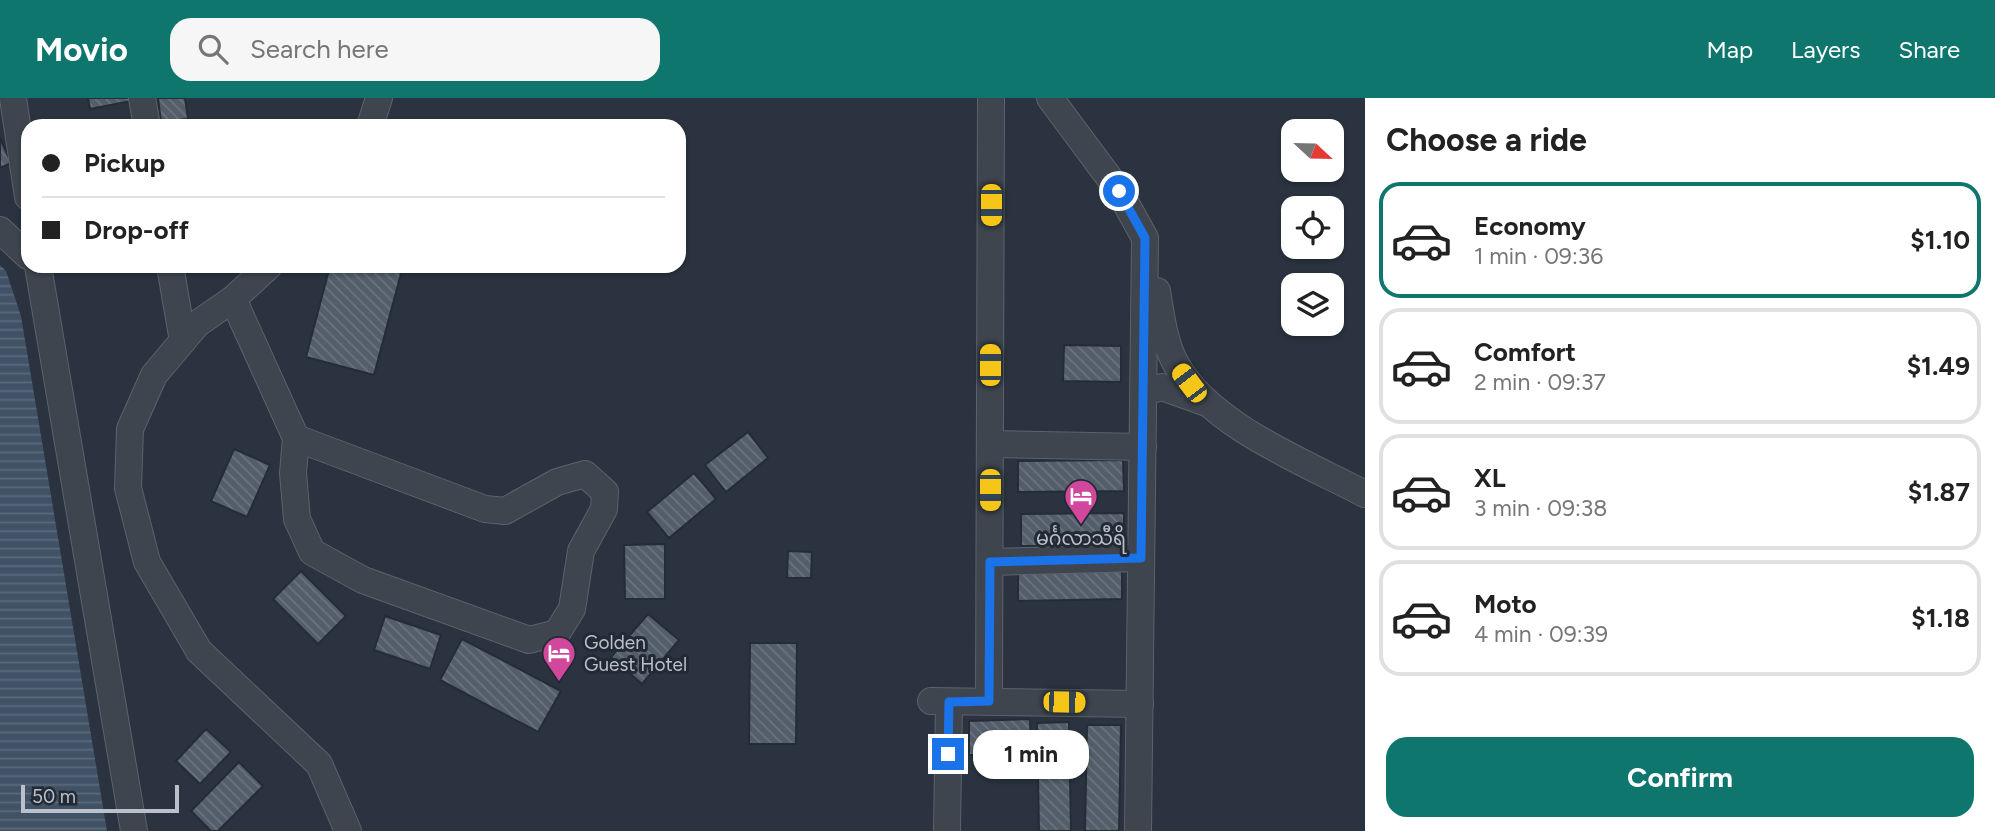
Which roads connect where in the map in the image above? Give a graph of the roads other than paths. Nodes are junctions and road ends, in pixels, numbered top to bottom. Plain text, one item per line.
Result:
1 (13, 98) edge
2 (142, 98) edge
3 (379, 98) edge
4 (991, 98) edge
5 (1050, 98) edge
6 (146, 119) edge
7 (372, 119) edge
8 (21, 151) edge
9 (0, 230) edge
10 (1145, 238) junction
11 (21, 250) edge
12 (39, 273) edge
13 (171, 273) edge
14 (261, 273) edge
15 (233, 299) junction
16 (183, 341) junction
17 (1144, 392) junction
18 (1204, 402) junction
19 (296, 438) junction
20 (990, 444) junction
21 (1143, 447) junction
22 (1365, 494) edge
23 (1141, 558) junction
24 (990, 562) junction
25 (989, 701) junction
26 (1140, 704) junction
27 (134, 831) edge
28 (348, 831) edge
29 (947, 831) edge
30 (1138, 831) edge

1 - 8 street
2 - 6 street
3 - 7 street
4 - 20 street
5 - 10 street
9 - 11 street
10 - 17 street
10 - 18 street
12 - 27 street
13 - 16 street
14 - 15 street
15 - 16 street
15 - 19 street
16 - 28 street
17 - 18 street
17 - 21 street
18 - 22 street
19 - 19 street
20 - 21 street
20 - 24 street
21 - 23 street
23 - 24 street
23 - 26 street
24 - 25 street
25 - 26 street
25 - 29 street
26 - 30 street

